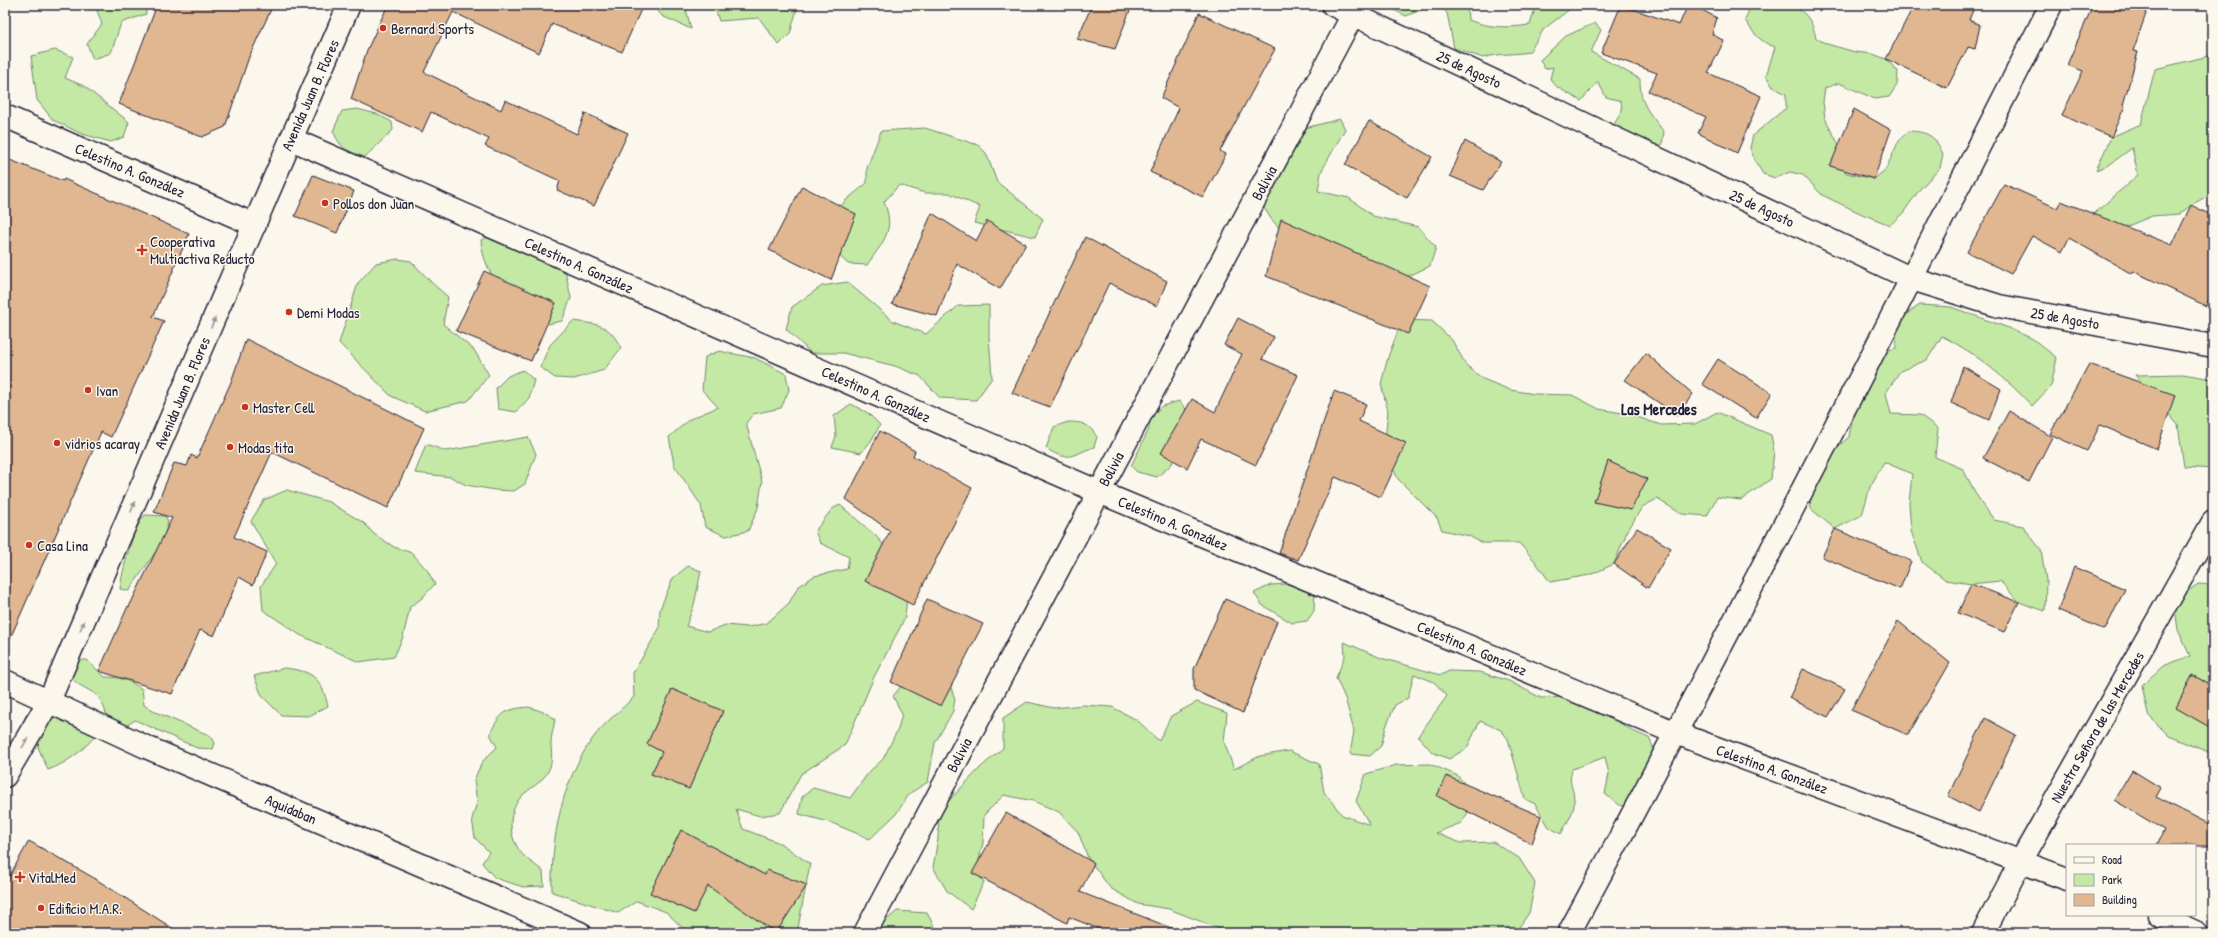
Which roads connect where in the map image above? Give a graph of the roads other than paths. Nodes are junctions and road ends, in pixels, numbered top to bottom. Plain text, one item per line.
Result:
1 (349, 5) edge
2 (1333, 5) edge
3 (2051, 5) edge
4 (1356, 10) edge
5 (5, 116) edge
6 (291, 139) junction
7 (255, 225) junction
8 (1912, 279) junction
9 (2213, 346) edge
10 (1099, 492) junction
11 (2213, 522) edge
12 (5, 681) edge
13 (49, 701) junction
14 (1676, 733) junction
15 (5, 776) edge
16 (2021, 861) junction
17 (2066, 879) edge
18 (2161, 916) edge
19 (580, 933) edge
20 (865, 933) edge
21 (1569, 933) edge
22 (1983, 933) edge
23 (2197, 933) edge

1 - 6 street, Avenida Juan B. Flores
2 - 4 street, 25 de Agosto
3 - 8 street
4 - 8 street, 25 de Agosto
4 - 10 street, Bolivia
5 - 7 street, Celestino A. González
6 - 7 street, Avenida Juan B. Flores
6 - 10 street, Celestino A. González
13 -> 7 street, Avenida Juan B. Flores
8 - 9 street, 25 de Agosto
8 - 14 street
10 - 14 street, Celestino A. González
10 - 20 street, Bolivia
11 - 16 street, Nuestra Señora de las Mercedes
12 - 13 street, Aquidaban
15 -> 13 street, Avenida Juan B. Flores
13 - 19 street, Aquidaban
14 - 16 street, Celestino A. González
14 - 21 street
16 - 17 street, Celestino A. González
16 - 22 street, Nuestra Señora de las Mercedes
18 - 23 street

